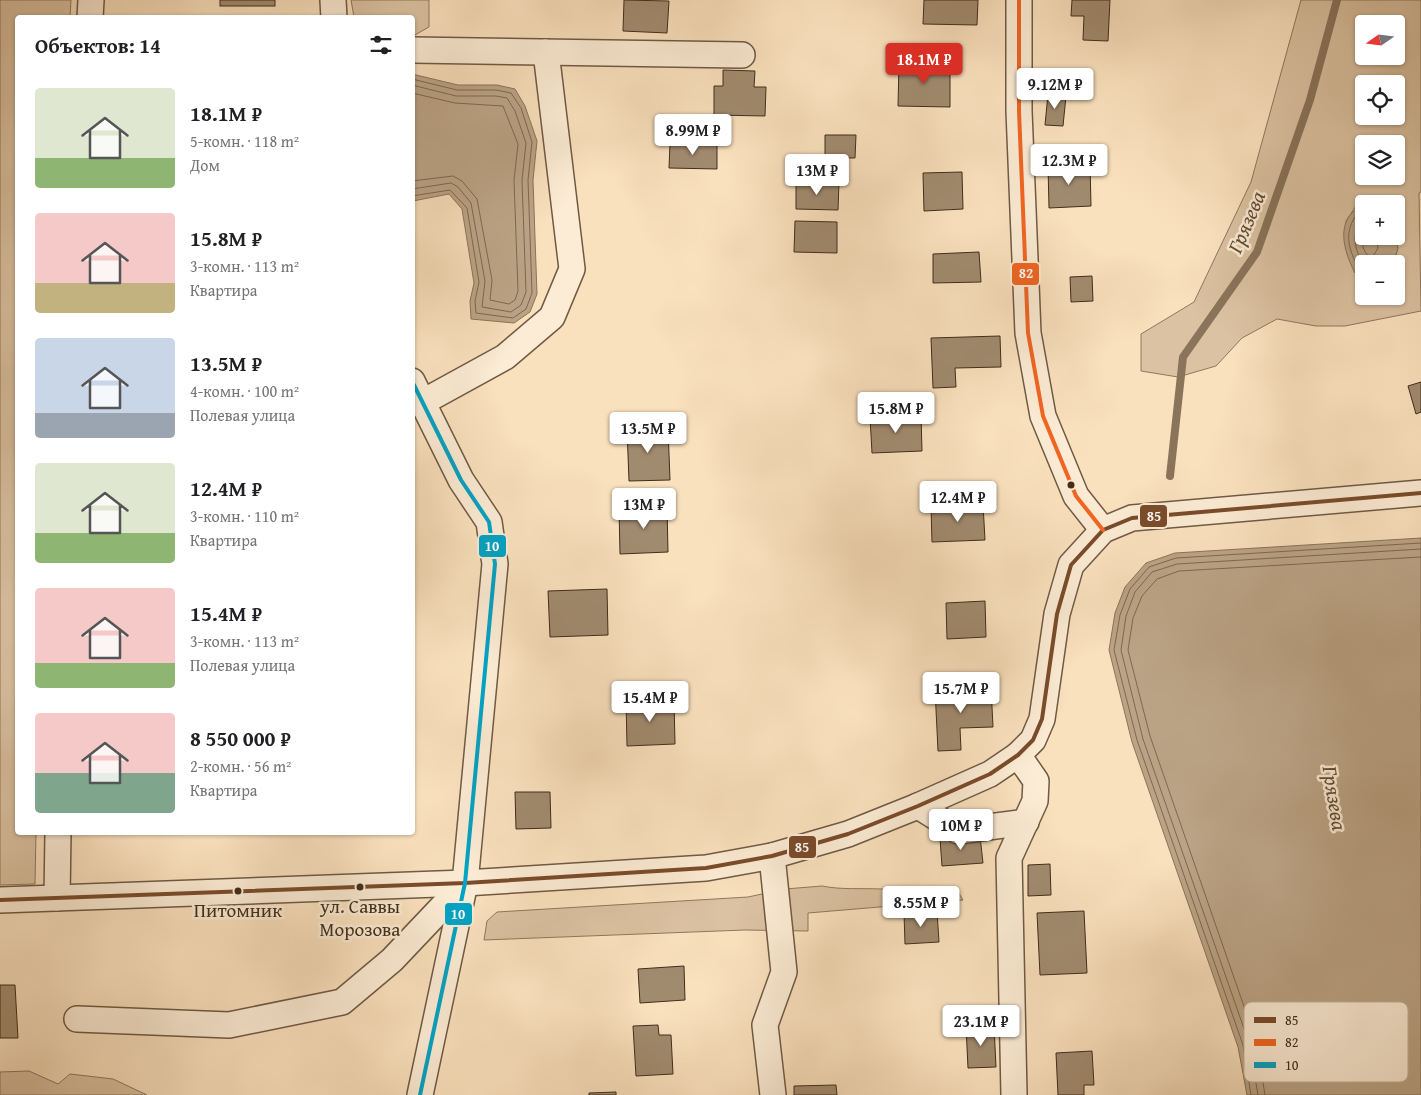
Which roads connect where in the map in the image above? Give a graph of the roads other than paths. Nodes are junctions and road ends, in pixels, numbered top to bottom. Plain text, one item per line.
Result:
1 (91, 0) edge
2 (333, 0) edge
3 (1019, 0) edge
4 (90, 15) edge
5 (334, 15) edge
6 (415, 50) edge
7 (546, 52) junction
8 (742, 55) dead end
9 (418, 392) edge
10 (1421, 493) edge
11 (1103, 530) junction
12 (1018, 755) junction
13 (918, 806) junction
14 (1026, 822) junction
15 (58, 835) edge
16 (772, 856) junction
17 (465, 883) junction
18 (57, 898) junction
19 (0, 900) edge
20 (77, 1019) dead end
21 (420, 1095) edge
22 (773, 1095) edge
23 (1014, 1095) edge

1 - 4 street
2 - 5 street
3 - 11 street
6 - 7 street
7 - 8 street
7 - 9 street
9 - 17 street
10 - 11 street
11 - 12 street
12 - 13 street
12 - 14 street
13 - 14 street
13 - 16 street
14 - 23 street
15 - 18 street
16 - 17 street
16 - 22 street
17 - 18 street
17 - 20 street
17 - 21 street
18 - 19 street

